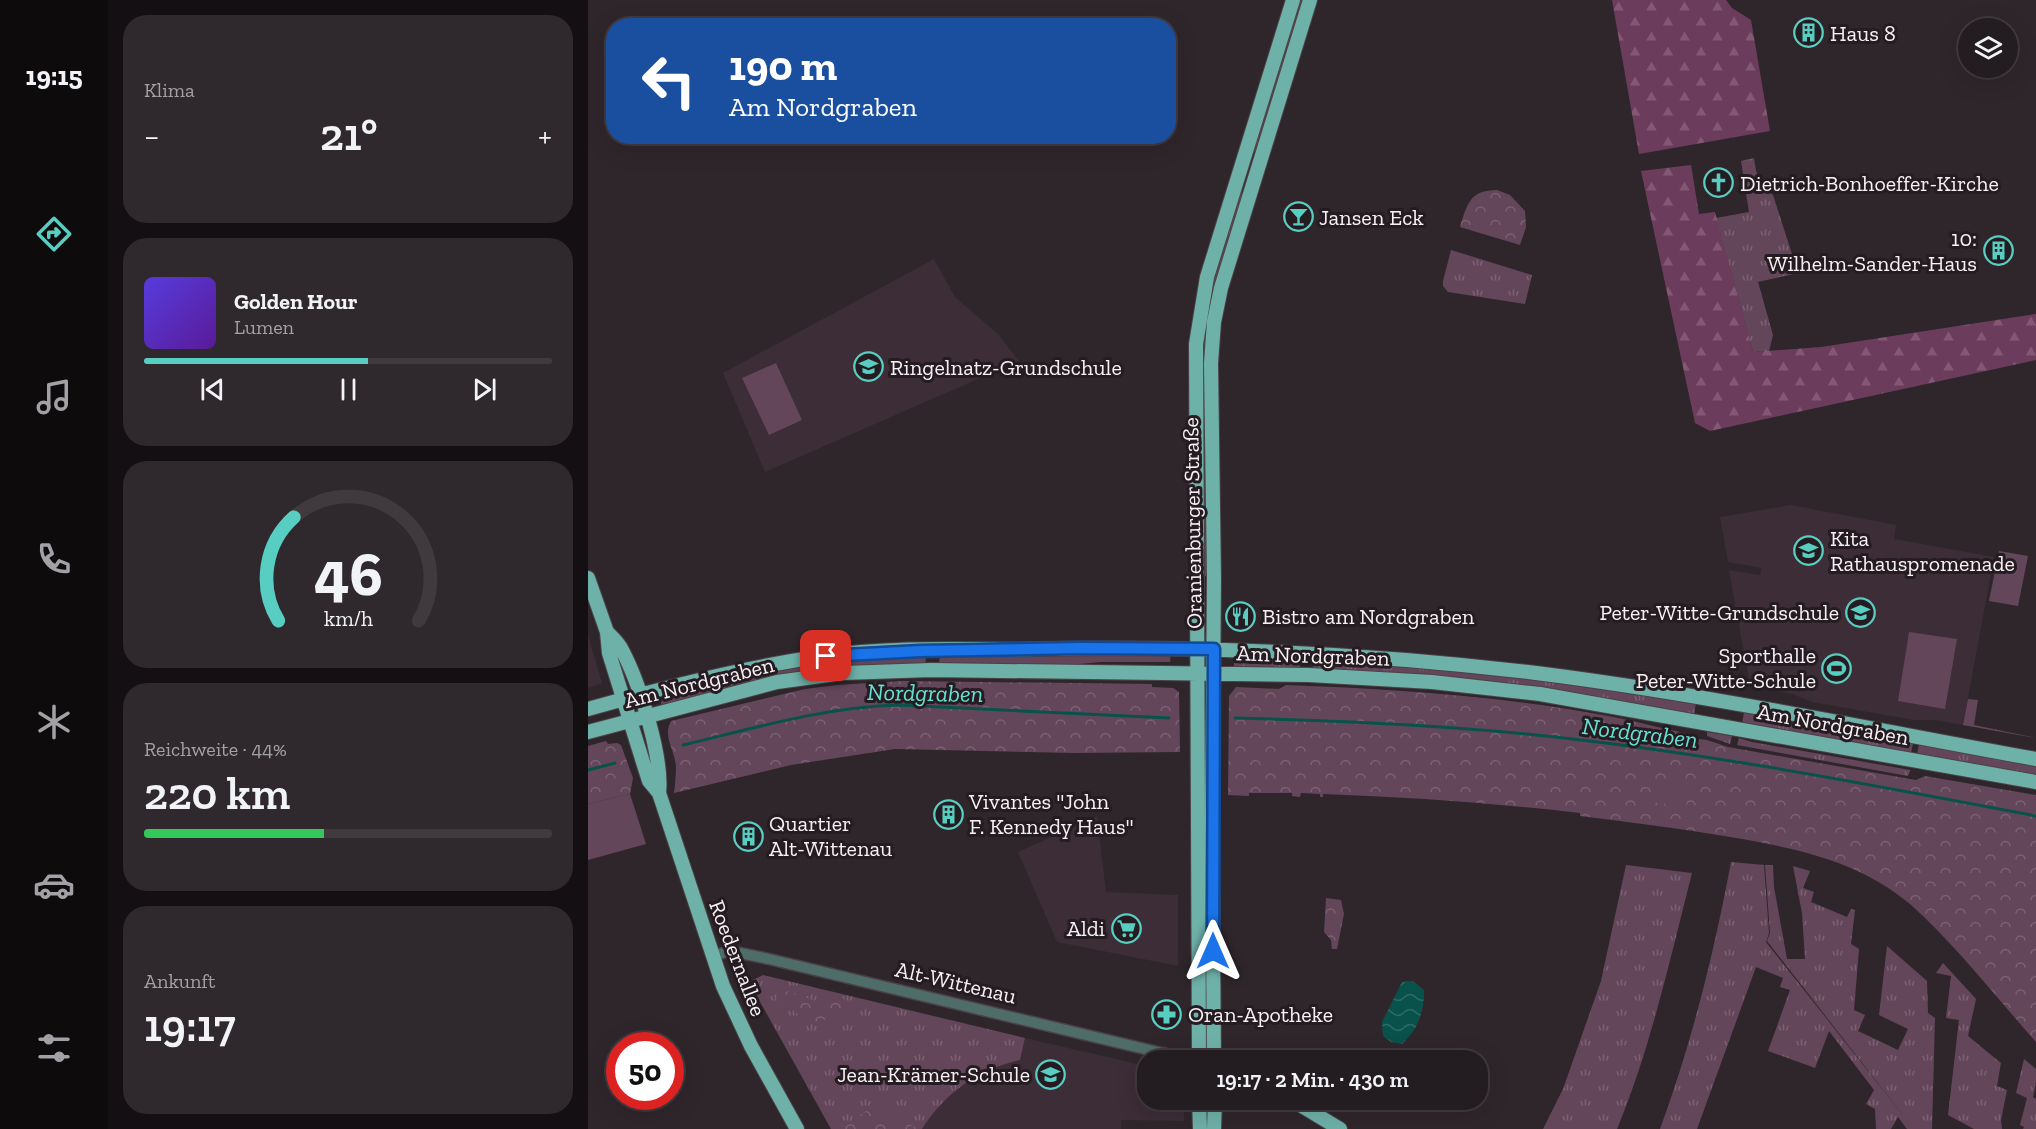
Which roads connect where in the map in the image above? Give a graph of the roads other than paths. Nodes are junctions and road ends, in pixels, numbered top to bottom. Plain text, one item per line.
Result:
1 (1293, 0) edge
2 (1310, 0) edge
3 (588, 578) edge
4 (607, 632) junction
5 (1197, 648) junction
6 (1214, 649) junction
7 (1197, 672) junction
8 (1214, 673) junction
9 (639, 695) junction
10 (623, 699) junction
11 (588, 709) edge
12 (646, 716) junction
13 (630, 721) junction
14 (588, 732) edge
15 (2036, 759) edge
16 (2036, 782) edge
17 (659, 793) junction
18 (712, 956) junction
19 (1149, 1050) edge
20 (1199, 1050) edge
21 (1214, 1050) edge
22 (1199, 1110) edge
23 (1215, 1110) edge
24 (1309, 1110) edge
25 (797, 1129) edge
26 (1200, 1129) edge
27 (1214, 1129) edge
28 (1340, 1129) edge

1 - 5 main road, Oranienburger Straße
2 - 6 main road, Oranienburger Straße
3 - 4 main road, Roedernallee
4 - 9 main road, Roedernallee
4 - 10 main road, Roedernallee
5 - 6 main road, Am Nordgraben
5 - 7 main road, Oranienburger Straße
5 - 9 main road, Am Nordgraben
6 - 8 main road, Oranienburger Straße
6 - 15 main road, Am Nordgraben
7 - 8 main road, Am Nordgraben
7 - 12 main road, Am Nordgraben
7 - 20 main road, Oranienburger Straße
8 - 16 main road, Am Nordgraben
8 - 21 main road, Oranienburger Straße
9 - 10 main road, Am Nordgraben
9 - 12 main road, Roedernallee
10 - 11 main road, Am Nordgraben
10 - 13 main road, Roedernallee
12 - 13 main road, Am Nordgraben
12 - 17 main road, Roedernallee
13 - 14 main road, Am Nordgraben
13 - 17 main road, Roedernallee
17 - 18 main road, Roedernallee
18 - 19 street, Alt-Wittenau
18 - 25 main road, Roedernallee
22 - 26 main road
23 - 27 main road
24 - 28 main road

